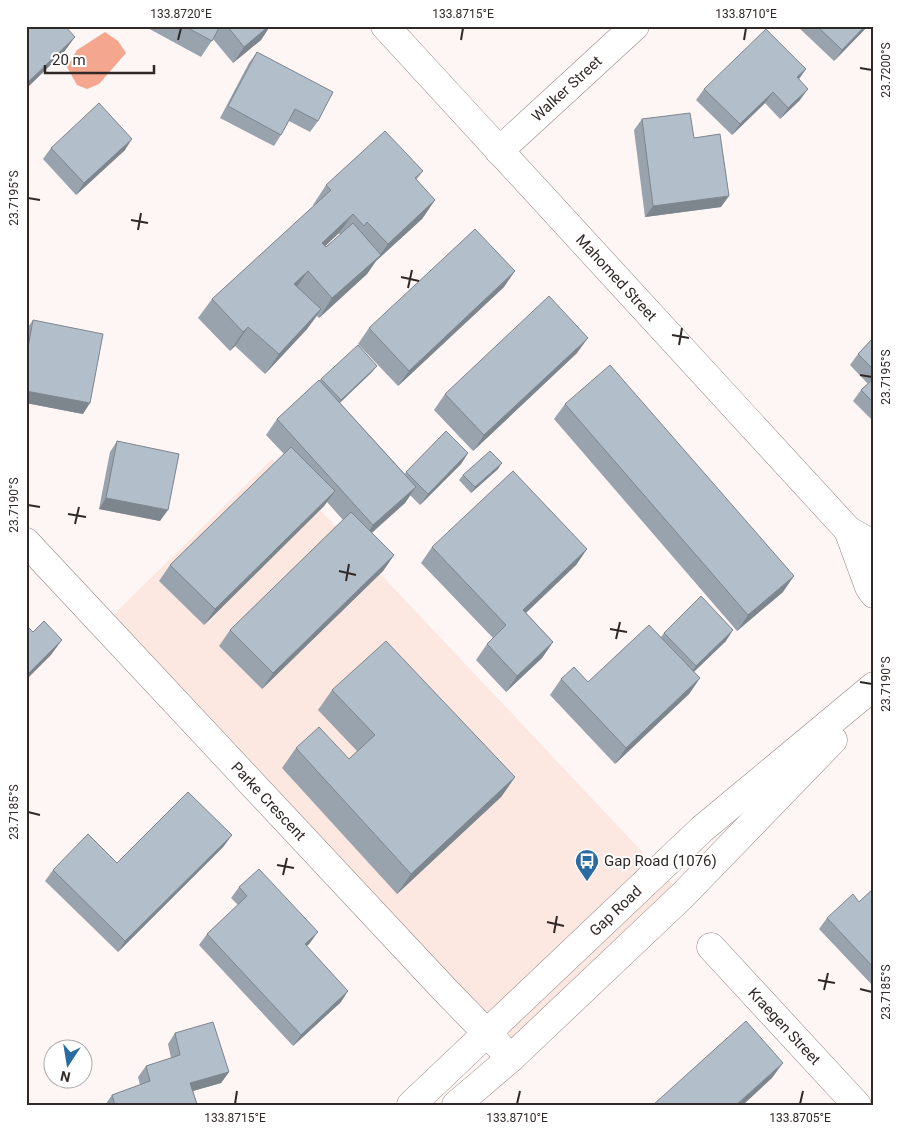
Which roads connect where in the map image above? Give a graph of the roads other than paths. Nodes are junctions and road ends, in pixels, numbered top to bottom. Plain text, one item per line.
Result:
1 (384, 26) edge
2 (635, 26) edge
3 (500, 151) junction
4 (848, 530) junction
5 (26, 542) edge
6 (874, 545) edge
7 (872, 588) edge
8 (874, 686) edge
9 (874, 697) edge
10 (711, 947) dead end
11 (486, 1032) junction
12 (511, 1058) junction
13 (411, 1105) edge
14 (456, 1105) edge
15 (857, 1105) edge

1 - 3 street, Mahomed Street
2 - 3 street, Walker Street
3 - 4 street, Mahomed Street
4 - 6 street, Mahomed Street
4 - 7 street, Mahomed Street
5 - 11 street, Parke Crescent
8 - 11 street, Gap Road
9 - 12 street
10 - 15 street, Kraegen Street
11 - 12 street, Parke Crescent
11 - 13 street, Gap Road
12 - 14 street

